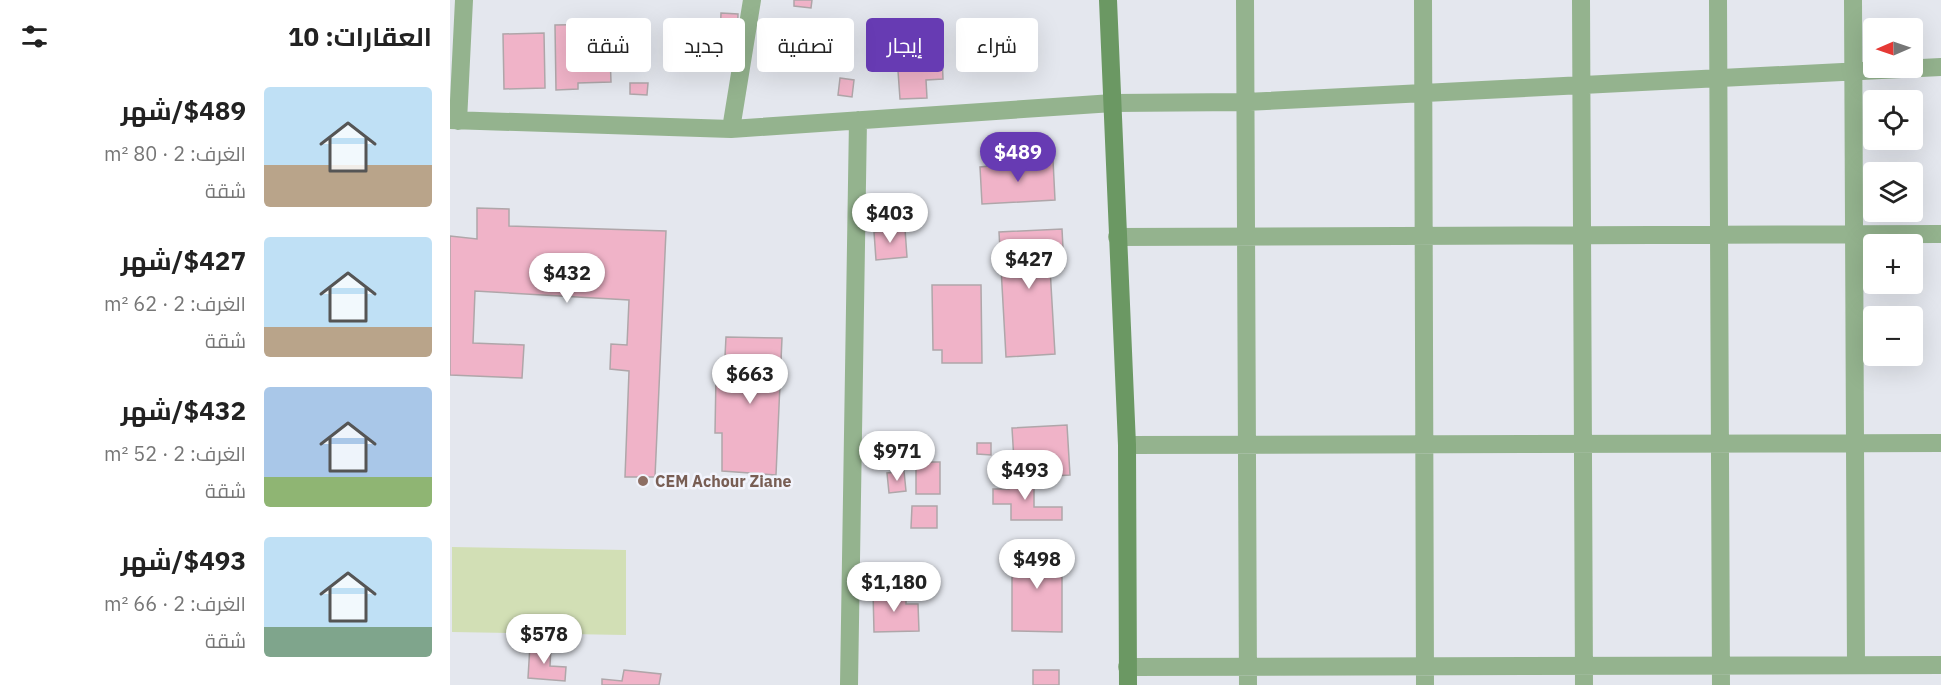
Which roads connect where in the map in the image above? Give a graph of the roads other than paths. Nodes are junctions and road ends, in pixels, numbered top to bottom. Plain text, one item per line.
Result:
1 (464, 0) edge
2 (752, 0) edge
3 (1108, 0) edge
4 (1245, 0) edge
5 (1423, 0) edge
6 (1581, 0) edge
7 (1718, 0) edge
8 (1853, 0) edge
9 (1941, 67) edge
10 (1854, 72) junction
11 (1718, 79) junction
12 (1581, 85) junction
13 (1424, 93) junction
14 (1245, 102) junction
15 (1113, 103) junction
16 (858, 120) junction
17 (454, 121) edge
18 (730, 129) junction
19 (1854, 234) junction
20 (1941, 234) edge
21 (1582, 235) junction
22 (1719, 235) junction
23 (1246, 236) junction
24 (1424, 236) junction
25 (1117, 237) junction
26 (1719, 443) junction
27 (1855, 443) junction
28 (1941, 443) edge
29 (1425, 444) junction
30 (1582, 444) junction
31 (1127, 445) junction
32 (1247, 445) junction
33 (1856, 665) junction
34 (1941, 665) edge
35 (1425, 666) junction
36 (1584, 666) junction
37 (1720, 666) junction
38 (1127, 676) edge
39 (1248, 676) edge
40 (849, 685) edge
41 (1425, 685) edge
42 (1584, 685) edge
43 (1720, 685) edge

1 - 17 street
2 - 18 street
3 - 15 main road
4 - 14 street
5 - 13 street
6 - 12 street
7 - 11 street
8 - 10 street
9 - 10 street
10 - 11 street
10 - 19 street
11 - 12 street
11 - 22 street
12 - 13 street
12 - 21 street
13 - 14 street
13 - 24 street
14 - 15 street
14 - 23 street
15 - 16 street
15 - 25 main road
16 - 18 street
16 - 40 street
17 - 18 street
19 - 20 street
19 - 22 street
19 - 27 street
21 - 22 street
21 - 24 street
21 - 30 street
22 - 26 street
23 - 24 street
23 - 25 street
23 - 32 street
24 - 29 street
25 - 31 main road
26 - 27 street
26 - 30 street
26 - 37 street
27 - 28 street
27 - 33 street
29 - 30 street
29 - 32 street
29 - 35 street
30 - 36 street
31 - 32 street
31 - 38 main road
32 - 39 street
33 - 34 street
33 - 37 street
35 - 36 street
35 - 39 street
35 - 41 street
36 - 37 street
36 - 42 street
37 - 43 street
38 - 39 street

